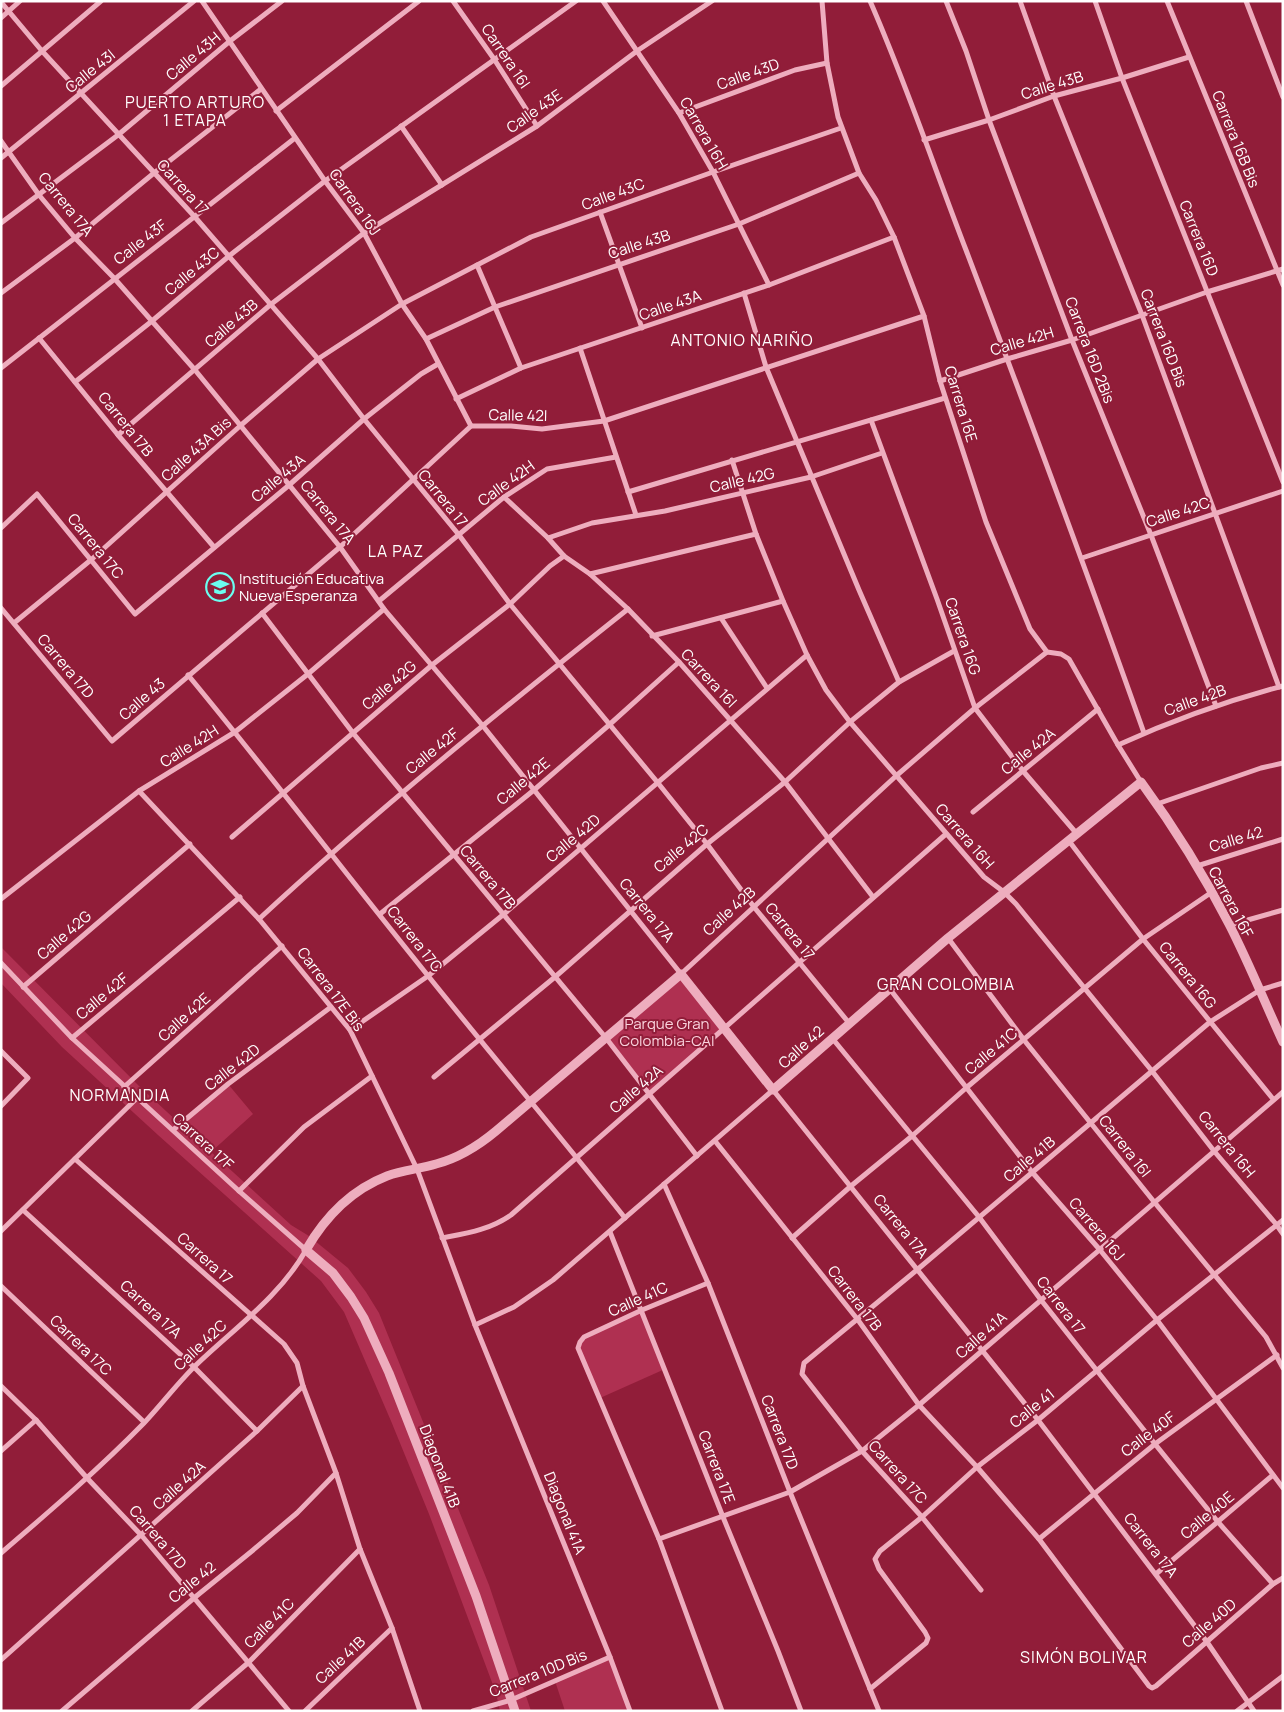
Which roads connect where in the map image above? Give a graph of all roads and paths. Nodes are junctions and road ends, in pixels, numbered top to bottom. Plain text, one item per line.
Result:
1 (20, 1) edge
2 (102, 1) edge
3 (194, 1) edge
4 (202, 1) edge
5 (282, 1) edge
6 (419, 1) edge
7 (453, 1) edge
8 (576, 1) edge
9 (603, 1) edge
10 (712, 1) edge
11 (822, 1) edge
12 (870, 1) edge
13 (946, 1) edge
14 (1020, 1) edge
15 (1095, 1) edge
16 (1167, 1) edge
17 (1246, 1) edge
18 (1, 2) edge
19 (9, 11) junction
20 (1, 18) edge
21 (230, 41) junction
22 (42, 51) junction
23 (637, 52) junction
24 (1189, 57) junction
25 (494, 59) junction
26 (827, 63) junction
27 (1122, 78) junction
28 (1, 86) edge
29 (261, 89) junction
30 (81, 94) junction
31 (1054, 96) junction
32 (1283, 97) edge
33 (276, 111) junction
34 (679, 113) junction
35 (988, 120) junction
36 (401, 126) junction
37 (537, 126) junction
38 (841, 128) junction
39 (118, 135) junction
40 (295, 138) junction
41 (924, 140) junction
42 (1, 141) edge
43 (10, 152) junction
44 (1, 158) edge
45 (712, 172) junction
46 (154, 173) junction
47 (859, 173) junction
48 (325, 180) junction
49 (442, 185) junction
50 (39, 194) junction
51 (600, 212) junction
52 (194, 216) junction
53 (1, 223) edge
54 (739, 224) junction
55 (364, 233) junction
56 (894, 237) junction
57 (75, 238) junction
58 (229, 256) junction
59 (619, 264) junction
60 (477, 266) junction
61 (1280, 270) edge
62 (114, 278) junction
63 (769, 285) junction
64 (1283, 285) edge
65 (1207, 292) junction
66 (1, 293) edge
67 (744, 293) junction
68 (402, 304) junction
69 (270, 305) junction
70 (495, 307) junction
71 (1142, 315) junction
72 (924, 316) junction
73 (152, 321) junction
74 (642, 328) junction
75 (39, 338) junction
76 (426, 339) junction
77 (1072, 340) junction
78 (580, 348) junction
79 (318, 358) junction
80 (1007, 358) junction
81 (438, 364) junction
82 (766, 367) junction
83 (1, 368) edge
84 (521, 368) junction
85 (195, 370) junction
86 (940, 381) junction
87 (75, 382) junction
88 (946, 398) junction
89 (456, 399) junction
90 (364, 419) junction
91 (871, 420) junction
92 (604, 421) junction
93 (240, 426) junction
94 (471, 426) junction
95 (118, 435) junction
96 (796, 443) junction
97 (882, 454) junction
98 (616, 457) junction
99 (732, 460) junction
100 (811, 477) junction
101 (413, 480) junction
102 (1283, 482) edge
103 (288, 486) junction
104 (1283, 491) edge
105 (166, 492) junction
106 (628, 492) junction
107 (742, 494) junction
108 (504, 497) junction
109 (1217, 513) junction
110 (636, 515) junction
111 (1, 528) edge
112 (756, 534) junction
113 (1151, 535) junction
114 (458, 536) junction
115 (548, 538) junction
116 (214, 547) junction
117 (340, 547) junction
118 (564, 556) junction
119 (1082, 558) junction
120 (92, 559) junction
121 (590, 574) junction
122 (379, 601) junction
123 (783, 601) junction
124 (510, 604) junction
125 (1, 608) edge
126 (384, 609) junction
127 (628, 609) junction
128 (262, 612) junction
129 (135, 614) joint
130 (721, 618) junction
131 (14, 622) junction
132 (652, 636) junction
133 (954, 651) junction
134 (1047, 652) junction
135 (807, 655) junction
136 (679, 662) junction
137 (559, 664) junction
138 (432, 665) junction
139 (308, 674) junction
140 (188, 675) junction
141 (899, 682) junction
142 (1281, 686) edge
143 (767, 688) junction
144 (1216, 706) junction
145 (975, 708) junction
146 (1098, 709) junction
147 (731, 720) junction
148 (850, 722) junction
149 (609, 725) junction
150 (482, 726) junction
151 (235, 732) junction
152 (353, 733) junction
153 (1144, 733) junction
154 (112, 741) joint
155 (1118, 745) junction
156 (1283, 763) edge
157 (1024, 771) junction
158 (896, 776) junction
159 (786, 782) junction
160 (1141, 782) junction
161 (658, 783) junction
162 (534, 790) junction
163 (139, 791) junction
164 (402, 792) junction
165 (282, 794) junction
166 (1157, 804) junction
167 (973, 812) dead end
168 (946, 834) junction
169 (1077, 834) junction
170 (232, 837) dead end
171 (829, 838) junction
172 (1283, 839) edge
173 (1069, 842) junction
174 (190, 844) junction
175 (706, 844) junction
176 (580, 848) junction
177 (331, 853) junction
178 (453, 854) junction
179 (1197, 866) junction
180 (1004, 892) junction
181 (1212, 892) junction
182 (240, 897) junction
183 (873, 897) junction
184 (1, 899) edge
185 (754, 907) junction
186 (1283, 910) edge
187 (629, 911) junction
188 (380, 914) junction
189 (504, 914) junction
190 (259, 919) junction
191 (1230, 925) junction
192 (948, 938) junction
193 (1143, 939) junction
194 (282, 946) junction
195 (1, 963) edge
196 (799, 963) junction
197 (681, 974) junction
198 (428, 976) junction
199 (555, 977) junction
200 (1283, 984) edge
201 (24, 987) junction
202 (889, 988) junction
203 (1084, 988) junction
204 (1260, 990) junction
205 (331, 1007) junction
206 (1210, 1022) junction
207 (849, 1024) junction
208 (724, 1028) junction
209 (350, 1030) junction
210 (72, 1038) junction
211 (606, 1038) junction
212 (832, 1038) junction
213 (480, 1040) junction
214 (1024, 1040) junction
215 (1283, 1042) edge
216 (1, 1051) edge
217 (1152, 1070) junction
218 (372, 1076) junction
219 (434, 1077) dead end
220 (124, 1086) junction
221 (966, 1088) junction
222 (773, 1090) junction
223 (1283, 1092) edge
224 (649, 1093) junction
225 (137, 1098) junction
226 (1273, 1099) junction
227 (531, 1101) junction
228 (1, 1106) edge
229 (1091, 1122) junction
230 (173, 1130) junction
231 (912, 1136) junction
232 (715, 1141) junction
233 (1214, 1151) junction
234 (697, 1156) junction
235 (577, 1157) junction
236 (75, 1159) junction
237 (417, 1168) junction
238 (1032, 1172) junction
239 (664, 1184) junction
240 (851, 1186) junction
241 (239, 1192) junction
242 (1155, 1203) junction
243 (22, 1210) junction
244 (980, 1217) junction
245 (625, 1218) junction
246 (1283, 1220) edge
247 (1276, 1224) junction
248 (1, 1231) edge
249 (610, 1232) junction
250 (1283, 1234) edge
251 (442, 1238) junction
252 (792, 1238) junction
253 (306, 1250) junction
254 (1100, 1250) junction
255 (918, 1270) junction
256 (1214, 1276) junction
257 (708, 1283) junction
258 (1, 1286) edge
259 (1041, 1300) junction
260 (642, 1310) junction
261 (251, 1316) junction
262 (858, 1320) junction
263 (1157, 1320) junction
264 (475, 1325) junction
265 (983, 1350) junction
266 (1277, 1355) junction
267 (194, 1368) junction
268 (802, 1368) joint
269 (1283, 1368) edge
270 (1097, 1372) junction
271 (1, 1386) edge
272 (303, 1386) junction
273 (1217, 1399) junction
274 (919, 1405) junction
275 (36, 1420) junction
276 (1038, 1420) junction
277 (144, 1422) junction
278 (257, 1432) junction
279 (1155, 1444) junction
280 (862, 1450) junction
281 (1, 1451) edge
282 (977, 1467) junction
283 (336, 1473) junction
284 (1273, 1475) junction
285 (87, 1478) junction
286 (1283, 1488) edge
287 (790, 1492) junction
288 (1094, 1494) junction
289 (723, 1517) junction
290 (922, 1517) junction
291 (1218, 1522) junction
292 (142, 1536) junction
293 (659, 1538) junction
294 (1039, 1539) junction
295 (360, 1549) junction
296 (1, 1554) edge
297 (1156, 1574) junction
298 (1283, 1578) edge
299 (1272, 1584) junction
300 (981, 1590) dead end
301 (194, 1598) junction
302 (392, 1628) junction
303 (1207, 1642) junction
304 (610, 1657) junction
305 (1, 1660) edge
306 (249, 1662) junction
307 (1283, 1676) edge
308 (1152, 1688) joint
309 (870, 1689) junction
310 (512, 1700) junction
311 (1248, 1702) junction
312 (62, 1711) edge
313 (192, 1711) edge
314 (289, 1711) edge
315 (304, 1711) edge
316 (420, 1711) edge
317 (473, 1711) edge
318 (515, 1711) edge
319 (630, 1711) edge
320 (722, 1711) edge
321 (801, 1711) edge
322 (879, 1711) edge
323 (1237, 1711) edge
324 (1254, 1711) edge

1 - 19 street
2 - 22 street
3 - 30 street, Calle 43I
4 - 21 street, Carrera 16J
5 - 21 street, Calle 43H
6 - 33 street
7 - 25 street, Carrera 16I
8 - 25 street
9 - 23 street, Carrera 16H
10 - 23 street, Calle 43E
11 - 26 street, Carrera 16E
12 - 41 street
13 - 35 street, Carrera 16D 2Bis
14 - 31 street, Carrera 16D Bis
15 - 27 street, Carrera 16D
16 - 24 street, Carrera 16B Bis
17 - 32 street
18 - 19 street, Carrera 17
19 - 20 street
19 - 22 street, Carrera 17
21 - 29 street, Carrera 16J
21 - 39 street, Calle 43H
22 - 28 street
22 - 30 street, Carrera 17
23 - 34 street, Carrera 16H
23 - 37 street, Calle 43E
24 - 27 street, Calle 43B
24 - 61 street, Carrera 16B Bis
25 - 36 street
25 - 37 street, Carrera 16I
26 - 34 street, Calle 43D
26 - 38 street, Carrera 16E
27 - 31 street, Calle 43B
27 - 65 street, Carrera 16D
29 - 33 street, Carrera 16J
29 - 46 street
30 - 39 street, Carrera 17
30 - 43 street, Calle 43I
31 - 35 street, Calle 43B
31 - 71 street, Carrera 16D Bis
33 - 40 street, Carrera 16J
34 - 45 street, Carrera 16H
35 - 41 street, Calle 43B
35 - 77 street, Carrera 16D 2Bis
36 - 48 street
36 - 49 street
37 - 49 street, Calle 43E
38 - 45 street, Calle 43C
38 - 47 street, Carrera 16E
39 - 46 street, Carrera 17
39 - 50 street, Calle 43H
40 - 48 street, Carrera 16J
40 - 52 street, Calle 43F
41 - 80 street
42 - 43 street, Carrera 17A
43 - 44 street, Calle 43I
43 - 50 street, Carrera 17A
45 - 51 street, Calle 43C
45 - 54 street, Carrera 16H
46 - 52 street, Carrera 17
46 - 57 street
47 - 54 street, Calle 43B
47 - 56 street, Carrera 16E
48 - 55 street, Carrera 16J
48 - 58 street, Calle 43C
49 - 55 street, Calle 43E
50 - 53 street, Calle 43H
50 - 57 street, Carrera 17A
51 - 59 street
51 - 60 street, Calle 43C
52 - 58 street, Carrera 17
52 - 62 street, Calle 43F
54 - 59 street, Calle 43B
54 - 63 street, Carrera 16H
55 - 68 street, Carrera 16J
55 - 69 street, Calle 43B
56 - 63 street, Calle 43A
56 - 72 street, Carrera 16E
57 - 62 street, Carrera 17A
57 - 66 street
58 - 69 street, Carrera 17
58 - 73 street, Calle 43C
59 - 70 street, Calle 43B
59 - 74 street
60 - 68 street, Calle 43C
60 - 70 street
61 - 64 street, Carrera 16B Bis
61 - 65 street, Calle 42H
62 - 73 street, Carrera 17A
62 - 75 street, Calle 43F
63 - 67 street, Calle 43A
65 - 71 street, Calle 42H
65 - 102 street, Carrera 16D
67 - 74 street, Calle 43A
67 - 82 street
68 - 76 street, Carrera 16J
68 - 79 street, Calle 43A Bis
69 - 79 street, Carrera 17
69 - 85 street, Calle 43B
70 - 76 street, Calle 43B
70 - 84 street
71 - 77 street, Calle 42H
71 - 109 street, Carrera 16D Bis
72 - 82 street, Calle 42I
72 - 86 street, Carrera 16E
73 - 85 street, Carrera 17A
73 - 87 street, Calle 43C
74 - 78 street, Calle 43A
75 - 83 street, Calle 43F
75 - 87 street, Carrera 17B
76 - 81 street, Carrera 16J
77 - 80 street, Calle 42H
77 - 113 street, Carrera 16D 2Bis
78 - 84 street, Calle 43A
78 - 92 street
79 - 90 street, Carrera 17
79 - 93 street, Calle 43A Bis
80 - 86 street, Calle 42H
80 - 119 street
81 - 89 street, Carrera 16J
81 - 90 street, Calle 43A
82 - 92 street, Calle 42I
82 - 96 street
84 - 89 street, Calle 43A
85 - 93 street, Carrera 17A
85 - 95 street, Calle 43B
86 - 88 street, Carrera 16E
87 - 95 street, Carrera 17B
88 - 91 street
88 - 134 street, Carrera 16E
89 - 94 street, Carrera 16J
90 - 101 street, Carrera 17
90 - 103 street, Calle 43A
91 - 96 street
91 - 97 street, Carrera 16G
92 - 94 street, Calle 42I
92 - 98 street
93 - 103 street, Carrera 17A
93 - 105 street, Calle 43A Bis
94 - 101 street, Calle 42I
95 - 105 street, Carrera 17B
96 - 99 street
96 - 100 street
97 - 100 street, Calle 42G
97 - 133 street, Carrera 16G
98 - 106 street
98 - 108 street, Calle 42H
99 - 106 street
99 - 107 street, Carrera 16H
100 - 107 street, Calle 42G
100 - 141 street
101 - 114 street, Carrera 17
101 - 117 street, Calle 42I
103 - 116 street, Calle 43A
103 - 117 street, Carrera 17A
104 - 109 street, Calle 42C
105 - 116 street, Carrera 17B
105 - 120 street, Calle 43A Bis
106 - 110 street
107 - 110 street, Calle 42G
107 - 112 street, Carrera 16H
108 - 114 street, Calle 42H
108 - 115 street, Carrera 16I
109 - 113 street, Calle 42C
109 - 142 street, Carrera 16D Bis
110 - 115 street, Calle 42G
111 - 120 street, Carrera 17C
112 - 121 street
112 - 123 street, Carrera 16H
113 - 119 street, Calle 42C
113 - 144 street, Carrera 16D 2Bis
114 - 122 street, Calle 42H
114 - 124 street, Carrera 17
115 - 118 street, Carrera 16I
116 - 129 street, Calle 43A
117 - 122 street, Carrera 17A
117 - 128 street, Calle 42I
118 - 121 street, Carrera 16I
118 - 124 street, Calle 42G
119 - 153 street
120 - 129 street, Carrera 17C
120 - 131 street, Calle 43A Bis
121 - 127 street, Carrera 16I
122 - 126 street, Carrera 17A
123 - 130 street
123 - 135 street, Carrera 16H
124 - 137 street, Carrera 17
124 - 138 street, Calle 42G
125 - 131 street, Carrera 17D
126 - 138 street, Carrera 17A
126 - 139 street, Calle 42H
127 - 132 street, Carrera 16I
127 - 137 street, Calle 42F
128 - 139 street, Carrera 17B
128 - 140 street, Calle 42I
130 - 132 street
130 - 143 street
131 - 154 street, Carrera 17D
132 - 136 street, Carrera 16I
133 - 141 street, Calle 42C
133 - 145 street, Carrera 16G
134 - 145 street, Calle 42B
134 - 146 street
135 - 143 street, Calle 42D
135 - 148 street, Carrera 16H
136 - 147 street, Carrera 16I
136 - 149 street, Calle 42E
137 - 149 street, Carrera 17
137 - 150 street, Calle 42F
138 - 150 street, Carrera 17A
138 - 152 street, Calle 42G
139 - 151 street, Calle 42H
139 - 152 street, Carrera 17B
140 - 151 street, Carrera 17C
140 - 154 street, Calle 43
141 - 148 street, Calle 42C
142 - 144 street, Calle 42B
143 - 147 street, Calle 42D
144 - 153 street, Calle 42B
145 - 157 street, Carrera 16G
145 - 158 street, Calle 42B
146 - 155 street
146 - 157 street, Calle 42A
147 - 159 street, Carrera 16I
147 - 161 street, Calle 42D
148 - 158 street, Carrera 16H
148 - 159 street, Calle 42C
149 - 161 street, Carrera 17
149 - 162 street, Calle 42E
150 - 162 street, Carrera 17A
150 - 164 street, Calle 42F
151 - 163 street, Calle 42H
151 - 165 street, Carrera 17C
152 - 164 street, Carrera 17B
152 - 165 street, Calle 42G
153 - 155 street, Calle 42B
155 - 160 street
156 - 166 street
157 - 167 street, Calle 42A
157 - 169 street, Carrera 16G
158 - 168 street, Carrera 16H
158 - 171 street, Calle 42B
159 - 171 street, Carrera 16I
159 - 175 street, Calle 42C
160 - 166 street, Carrera 16F
160 - 169 street, Calle 42
161 - 175 street, Carrera 17
161 - 176 street, Calle 42D
162 - 176 street, Carrera 17A
162 - 178 street, Calle 42E
163 - 174 street, Carrera 17E Bis
163 - 184 street, Calle 42H
164 - 177 street, Calle 42F
164 - 178 street, Carrera 17B
165 - 170 street, Calle 42G
165 - 177 street, Carrera 17C
166 - 179 street, Carrera 16F
168 - 180 street, Carrera 16H
168 - 183 street, Calle 42A
169 - 173 street, Calle 42
171 - 183 street, Carrera 16I
171 - 185 street, Calle 42B
172 - 179 street, Calle 42
173 - 180 street, Calle 42
173 - 193 street, Carrera 16G
174 - 182 street, Carrera 17E Bis
174 - 201 street, Calle 42G
175 - 185 street, Carrera 17
175 - 187 street, Calle 42C
176 - 187 street, Carrera 17A
176 - 189 street, Calle 42D
177 - 188 street, Carrera 17C
177 - 190 street, Calle 42F
178 - 188 street, Calle 42E
178 - 189 street, Carrera 17B
179 - 181 street, Carrera 16F
180 - 192 street, Calle 42
180 - 203 street, Carrera 16H
181 - 191 street, Carrera 16F
181 - 193 street, Calle 41C
182 - 190 street, Carrera 17E Bis
182 - 210 street, Calle 42F
183 - 196 street, Calle 42A
185 - 196 street, Carrera 17
185 - 197 street, Calle 42B
186 - 191 street
187 - 197 street, Carrera 17A
187 - 199 street, Calle 42C
188 - 198 street, Carrera 17C
189 - 198 street, Calle 42D
189 - 199 street, Carrera 17B
190 - 194 street, Carrera 17E Bis
191 - 204 street, Carrera 16F
192 - 202 street, Calle 42
192 - 214 street, Carrera 16I
193 - 203 street, Calle 41C
193 - 206 street, Carrera 16G
194 - 205 street, Carrera 17E Bis
194 - 220 street, Calle 42E
195 - 201 street, Carrera 17F
196 - 207 street, Carrera 17
196 - 208 street, Calle 42A
197 - 208 street, Carrera 17A
197 - 211 street, Calle 42B
198 - 209 street, Calle 42D
198 - 213 street, Carrera 17C
199 - 211 street, Carrera 17B
199 - 213 street, Calle 42C
200 - 204 street, Calle 41B
201 - 210 street, Carrera 17F
202 - 207 street, Calle 42
202 - 221 street, Carrera 16J
203 - 214 street, Calle 41C
203 - 217 street, Carrera 16H
204 - 206 street, Calle 41B
204 - 215 street, Carrera 16F
205 - 209 street, Carrera 17E Bis
205 - 230 street, Calle 42D
206 - 217 street, Calle 41B
206 - 226 street, Carrera 16G
207 - 212 street, Calle 42
208 - 222 street, Carrera 17A
208 - 224 street, Calle 42A
209 - 218 street, Carrera 17E Bis
210 - 220 street, Carrera 17F
211 - 224 street, Carrera 17B
211 - 227 street, Calle 42B
212 - 222 street, Calle 42
212 - 231 street, Carrera 17
213 - 219 street, Calle 42C
213 - 227 street, Carrera 17C
214 - 221 street, Calle 41C
214 - 229 street, Carrera 16I
216 - 228 street
217 - 229 street, Calle 41B
217 - 233 street, Carrera 16H
218 - 237 street, Carrera 17E Bis
218 - 241 street
220 - 225 street, Carrera 17F
221 - 231 street, Calle 41C
221 - 238 street, Carrera 16J
222 - 232 street, Calle 42
222 - 240 street, Carrera 17A
223 - 226 street, Calle 41A
224 - 234 street, Carrera 17B
224 - 235 street, Calle 42A
225 - 230 street, Carrera 17F
225 - 236 street
226 - 233 street, Calle 41A
227 - 235 street, Carrera 17C
227 - 237 street, Calle 42B
229 - 238 street, Calle 41B
229 - 242 street, Carrera 16I
230 - 241 street, Carrera 17F
231 - 240 street, Calle 41C
231 - 244 street, Carrera 17
232 - 234 street, Calle 42
232 - 252 street, Carrera 17B
233 - 242 street, Calle 41A
233 - 247 street, Carrera 16H
234 - 239 street, Calle 42
235 - 245 street, Carrera 17C
235 - 251 street, Calle 42A
236 - 243 street
236 - 261 street, Carrera 17
237 - 251 street, Carrera 17E Bis
237 - 253 street, Calle 42C
238 - 244 street, Calle 41B
238 - 254 street, Carrera 16J
239 - 245 street, Calle 42
239 - 257 street, Carrera 17D
240 - 252 street, Calle 41C
240 - 255 street, Carrera 17A
241 - 253 street, Carrera 17F
242 - 254 street, Calle 41A
242 - 256 street, Carrera 16I
243 - 248 street
243 - 267 street, Carrera 17A
244 - 255 street, Calle 41B
244 - 259 street, Carrera 17
245 - 249 street, Calle 42
246 - 247 street, Calle 41
247 - 250 street, Carrera 16H
247 - 256 street, Calle 41
249 - 260 street, Carrera 17E
249 - 264 street, Calle 42
251 - 264 street, Carrera 17E Bis
252 - 262 street, Carrera 17B
253 - 261 street, Calle 42C
253 - 310 street, Diagonal 41B
254 - 259 street, Calle 41A
254 - 263 street, Carrera 16J
255 - 262 street, Calle 41B
255 - 265 street, Carrera 17A
256 - 263 street, Calle 41
256 - 266 street, Carrera 16I
257 - 260 street, Calle 41C
257 - 287 street, Carrera 17D
258 - 277 street, Carrera 17C
259 - 265 street, Calle 41A
259 - 270 street, Carrera 17
260 - 289 street, Carrera 17E
260 - 293 street, Calle 41C
261 - 267 street, Calle 42C
261 - 272 street, Carrera 17
262 - 268 street, Calle 41B
262 - 274 street, Carrera 17B
263 - 270 street, Calle 41
263 - 273 street, Carrera 16J
264 - 304 street, Diagonal 41A
265 - 274 street, Calle 41A
265 - 276 street, Carrera 17A
266 - 269 street, Carrera 16I
266 - 273 street, Calle 40F
267 - 277 street, Calle 42C
267 - 278 street, Carrera 17A
268 - 280 street, Carrera 17C
270 - 276 street, Calle 41
270 - 279 street, Carrera 17
271 - 275 street, Carrera 17D
272 - 278 street, Calle 42A
272 - 283 street
273 - 279 street, Calle 40F
273 - 284 street, Carrera 16J
274 - 280 street, Calle 41A
274 - 282 street, Carrera 17B
275 - 281 street
275 - 285 street, Carrera 17D
276 - 282 street, Calle 41
276 - 288 street, Carrera 17A
277 - 285 street, Calle 42C
278 - 292 street, Calle 42A
279 - 288 street, Calle 40F
279 - 291 street, Carrera 17
280 - 287 street, Calle 41A
280 - 290 street, Carrera 17C
282 - 290 street, Calle 41
282 - 294 street, Carrera 17B
283 - 295 street
283 - 301 street, Calle 42
284 - 286 street, Carrera 16J
284 - 291 street, Calle 40E
285 - 292 street, Carrera 17D
285 - 296 street, Calle 42C
287 - 289 street, Calle 41A
287 - 309 street, Carrera 17D
288 - 294 street, Calle 40F
288 - 297 street, Carrera 17A
289 - 293 street, Calle 41A
289 - 321 street, Carrera 17E
290 - 300 street, Carrera 17C
290 - 309 street, Calle 41
291 - 297 street, Calle 40E
291 - 299 street, Carrera 17
292 - 301 street, Carrera 17D
292 - 305 street, Calle 42A
293 - 320 street
294 - 308 street, Carrera 17B
295 - 302 street
295 - 306 street, Calle 41C
297 - 303 street, Carrera 17A
298 - 299 street, Calle 40D
299 - 303 street, Calle 40D
301 - 306 street, Carrera 17D
301 - 312 street, Calle 42
302 - 315 street, Calle 41B
302 - 316 street
303 - 308 street, Calle 40D
303 - 311 street, Carrera 17A
304 - 310 street, Carrera 10D Bis
304 - 319 street, Diagonal 41A
306 - 313 street, Calle 41C
306 - 314 street, Carrera 17D
307 - 311 street
309 - 322 street, Carrera 17D
310 - 317 street, Carrera 10D Bis
310 - 318 street, Diagonal 41B
311 - 323 street
311 - 324 street, Carrera 17A

